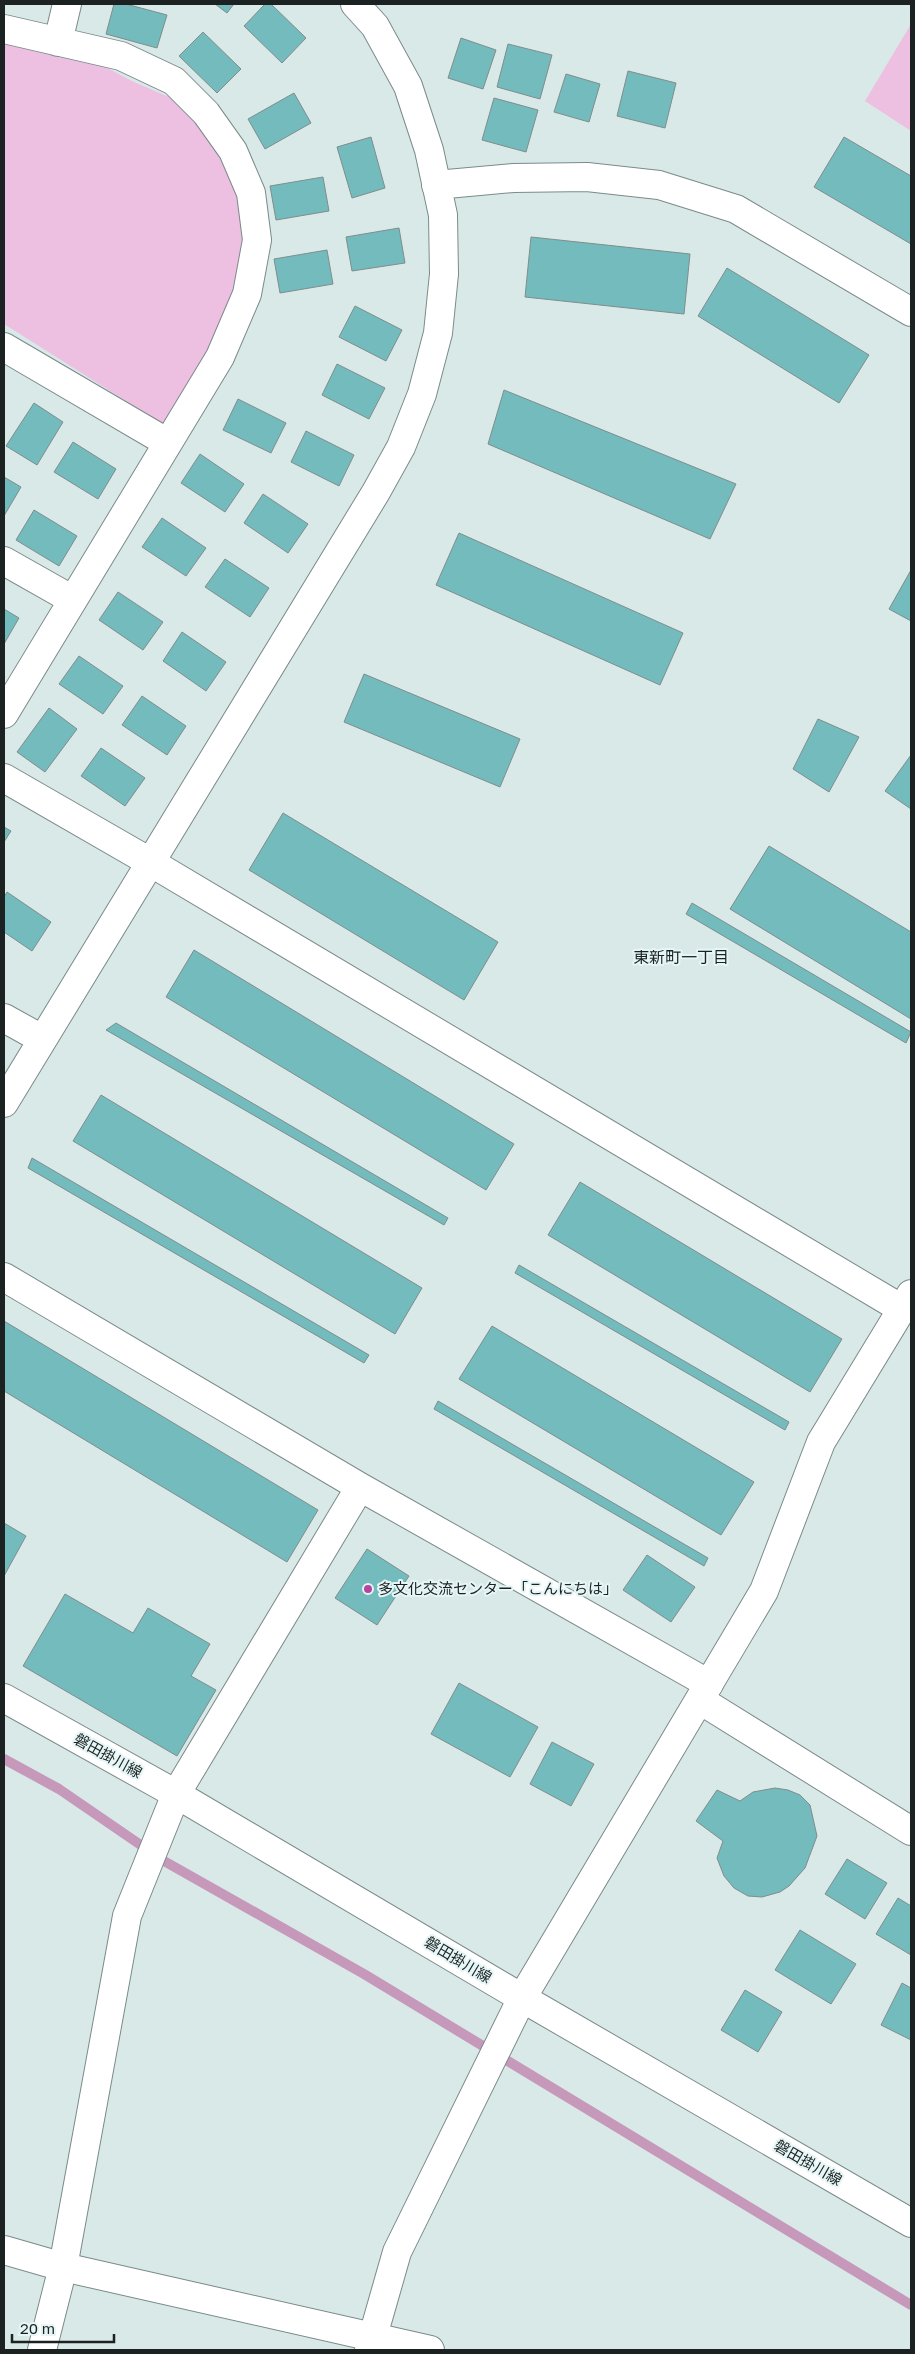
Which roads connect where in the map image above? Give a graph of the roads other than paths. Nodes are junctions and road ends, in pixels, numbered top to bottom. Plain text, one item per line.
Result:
1 (67, 4) edge
2 (356, 4) edge
3 (4, 29) edge
4 (58, 42) junction
5 (436, 185) junction
6 (911, 312) edge
7 (4, 347) edge
8 (168, 443) junction
9 (4, 561) edge
10 (73, 600) junction
11 (4, 714) edge
12 (4, 778) edge
13 (150, 862) junction
14 (4, 1018) edge
15 (42, 1040) junction
16 (4, 1103) edge
17 (4, 1277) edge
18 (907, 1301) edge
19 (360, 1486) junction
20 (705, 1692) junction
21 (4, 1698) edge
22 (176, 1794) junction
23 (911, 1831) edge
24 (522, 1998) junction
25 (911, 2223) edge
26 (4, 2250) edge
27 (63, 2267) junction
28 (370, 2344) edge
29 (42, 2350) edge
30 (430, 2350) edge

1 - 4 street
2 - 5 street
3 - 4 street
4 - 8 street
5 - 6 street
5 - 13 street
7 - 8 street
8 - 10 street
9 - 10 street
10 - 11 street
12 - 13 street
13 - 15 street
13 - 18 street
14 - 15 street
15 - 16 street
17 - 19 street
18 - 20 street
19 - 20 street
19 - 22 street
20 - 23 street
20 - 24 street
21 - 22 street, 磐田掛川線
22 - 24 street, 磐田掛川線
22 - 27 street
24 - 25 street, 磐田掛川線
24 - 28 street
26 - 27 street
27 - 28 street
27 - 29 street
28 - 30 street

